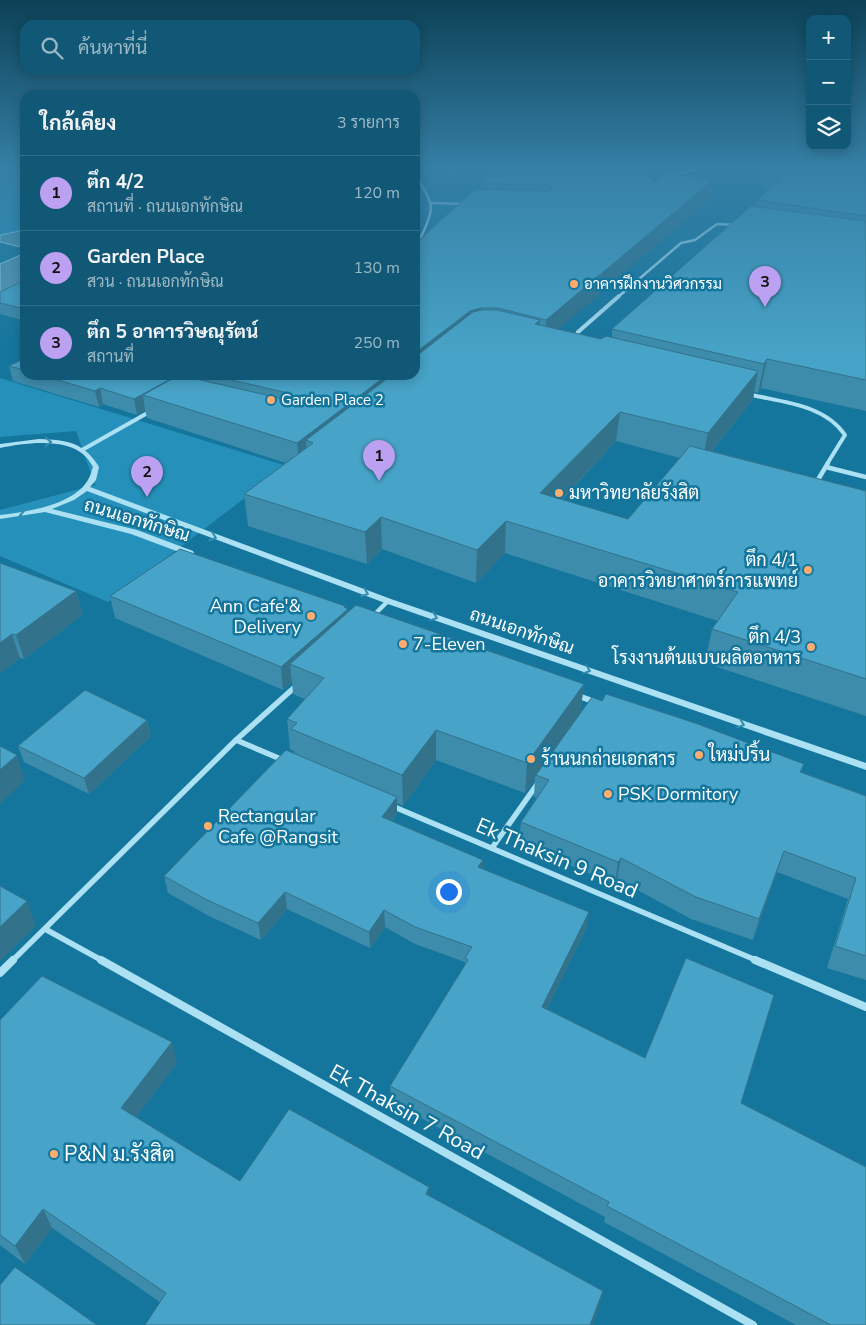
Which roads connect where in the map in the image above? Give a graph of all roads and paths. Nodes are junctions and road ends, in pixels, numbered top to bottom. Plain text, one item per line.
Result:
1 (707, 230) edge
2 (575, 345) edge
3 (746, 394) edge
4 (156, 408) edge
5 (0, 446) edge
6 (82, 450) junction
7 (826, 467) junction
8 (866, 477) edge
9 (86, 488) junction
10 (813, 488) edge
11 (47, 510) junction
12 (0, 517) edge
13 (198, 556) edge
14 (388, 601) junction
15 (369, 620) edge
16 (302, 680) edge
17 (568, 692) edge
18 (614, 708) edge
19 (236, 740) junction
20 (291, 763) edge
21 (866, 767) edge
22 (541, 779) edge
23 (382, 802) edge
24 (492, 848) junction
25 (45, 929) junction
26 (0, 973) edge
27 (866, 1007) edge
28 (753, 1325) edge

1 - 2 street
3 - 7 street
4 - 6 street
5 -> 6 street
6 - 9 street
7 - 8 street
7 - 10 street
9 - 11 street
9 -> 14 street, ถนนเอกทักษิณ
11 -> 12 street
11 - 13 street, ถนนเอกทักษิณ
14 - 15 street
14 -> 21 street, ถนนเอกทักษิณ
16 - 19 street
17 - 18 street
19 - 20 street
19 - 25 street
22 - 24 street
23 - 24 street, Ek Thaksin 9 Road
24 - 27 street, Ek Thaksin 9 Road
25 - 26 street
25 - 28 street, Ek Thaksin 7 Road

